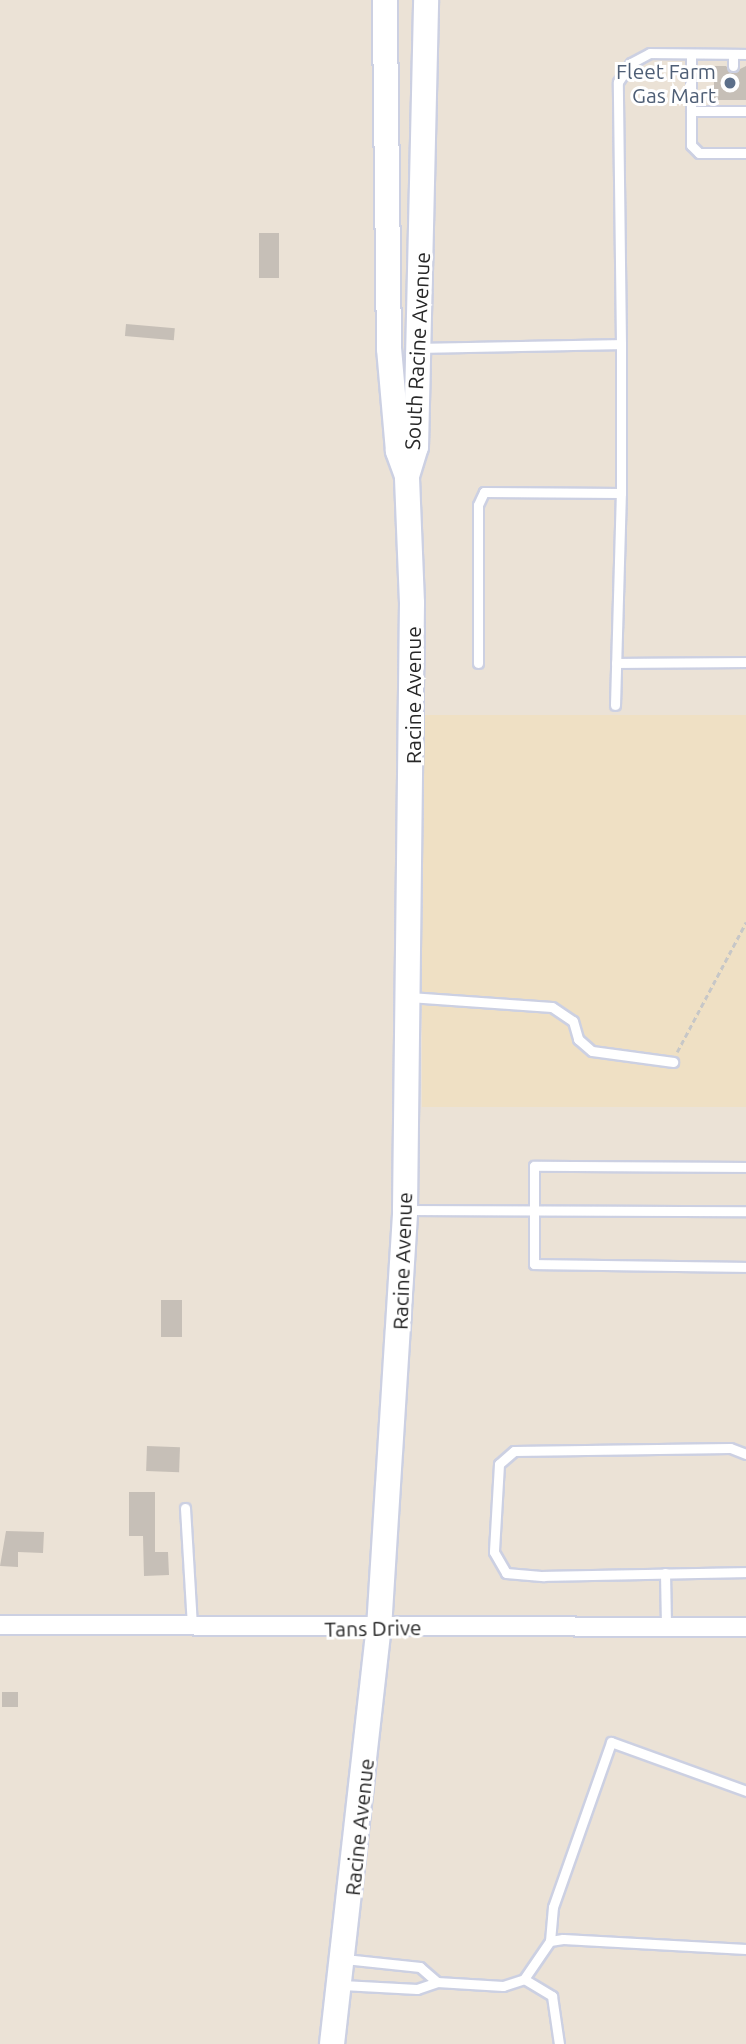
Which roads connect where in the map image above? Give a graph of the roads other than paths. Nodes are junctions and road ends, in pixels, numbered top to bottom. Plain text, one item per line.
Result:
1 (386, 0) edge
2 (426, 0) edge
3 (691, 54) junction
4 (733, 54) junction
5 (746, 54) edge
6 (733, 66) dead end
7 (733, 100) dead end
8 (691, 111) junction
9 (733, 111) junction
10 (746, 111) edge
11 (746, 153) edge
12 (621, 344) junction
13 (419, 348) junction
14 (407, 476) junction
15 (621, 493) junction
16 (746, 662) edge
17 (478, 663) dead end
18 (616, 663) junction
19 (615, 705) dead end
20 (409, 997) junction
21 (673, 1062) road end
22 (746, 1167) edge
23 (535, 1209) junction
24 (405, 1210) junction
25 (746, 1211) edge
26 (746, 1267) edge
27 (746, 1454) edge
28 (185, 1508) dead end
29 (746, 1572) edge
30 (665, 1573) junction
31 (0, 1625) edge
32 (666, 1627) junction
33 (746, 1627) edge
34 (192, 1628) junction
35 (379, 1628) junction
36 (746, 1791) edge
37 (550, 1941) junction
38 (746, 1949) edge
39 (343, 1959) junction
40 (524, 1979) junction
41 (437, 1982) junction
42 (340, 1985) junction
43 (332, 2044) edge
44 (559, 2044) edge

1 - 14 main road, South Racine Avenue
2 - 13 main road, South Racine Avenue
3 - 4 lane
3 - 8 lane
3 - 12 lane
4 - 5 lane
4 - 6 lane
7 - 9 lane
8 - 9 lane
8 - 11 lane
9 - 10 lane
12 - 13 lane
12 - 15 lane
13 - 14 main road, South Racine Avenue
14 - 20 main road, Racine Avenue
15 - 17 lane
15 - 18 lane
16 - 18 lane
18 - 19 lane
20 - 21 lane
20 - 24 main road, Racine Avenue
22 - 23 lane
23 - 24 lane
23 - 25 lane
23 - 26 lane
24 - 35 main road, Racine Avenue
27 - 30 lane
28 - 34 lane
29 - 30 lane
30 - 32 lane
31 - 34 street, Tans Drive
32 - 33 street, Tans Drive
32 - 35 street, Tans Drive
34 - 35 street, Tans Drive
35 - 39 main road, Racine Avenue
36 - 37 lane
37 - 38 lane
37 - 40 lane
39 - 41 lane
39 - 42 main road, Racine Avenue
40 - 41 lane
40 - 44 lane
41 - 42 lane
42 - 43 main road, Racine Avenue

